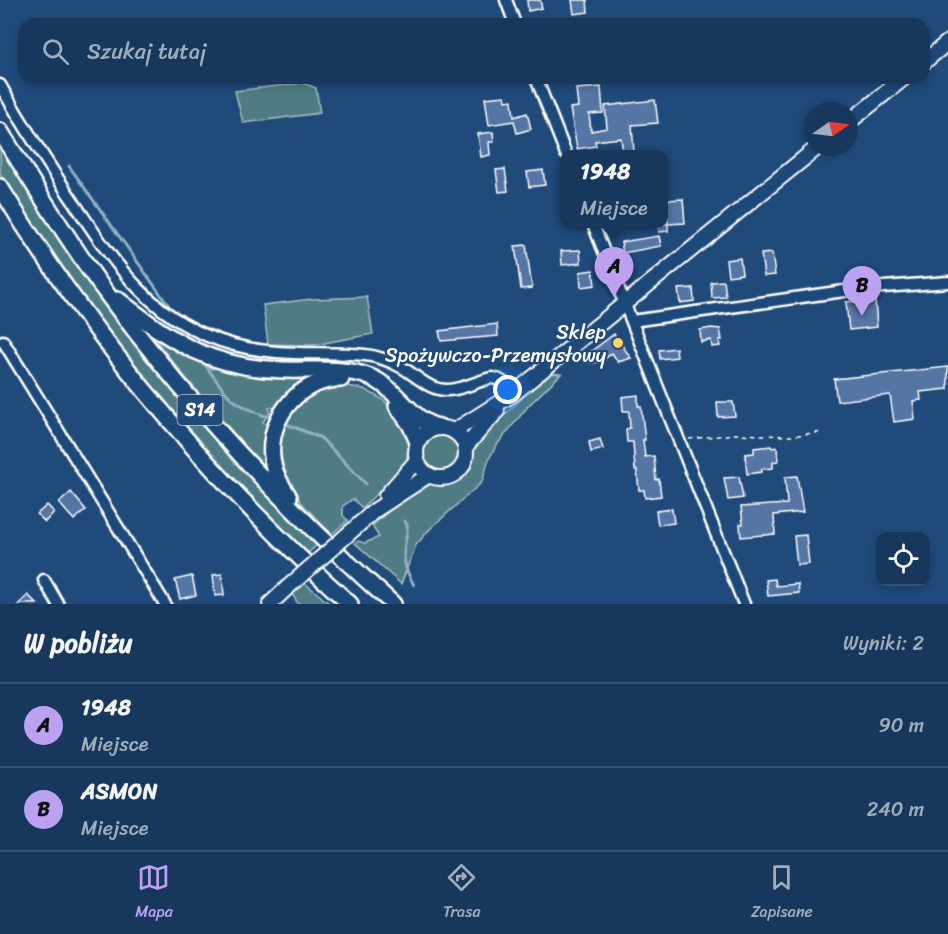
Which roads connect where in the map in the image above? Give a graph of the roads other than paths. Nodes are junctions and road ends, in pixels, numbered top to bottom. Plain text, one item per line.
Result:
1 (506, 0) edge
2 (513, 18) edge
3 (948, 42) edge
4 (930, 57) edge
5 (538, 84) edge
6 (896, 84) edge
7 (0, 86) edge
8 (858, 115) edge
9 (0, 131) edge
10 (564, 150) edge
11 (807, 156) edge
12 (0, 187) edge
13 (595, 228) edge
14 (98, 281) junction
15 (948, 282) edge
16 (624, 303) junction
17 (632, 321) junction
18 (3, 341) dead end
19 (511, 396) junction
20 (446, 429) junction
21 (418, 442) junction
22 (466, 446) junction
23 (417, 460) junction
24 (429, 475) junction
25 (374, 512) junction
26 (312, 529) junction
27 (44, 580) dead end
28 (334, 590) junction
29 (58, 604) edge
30 (165, 604) edge
31 (270, 604) edge
32 (344, 604) edge
33 (350, 604) edge
34 (393, 604) edge
35 (744, 604) edge

1 - 2 street
3 - 4 main road
5 - 10 street
6 - 8 main road
7 - 19 street
9 - 14 highway, S14
11 - 16 main road
12 - 28 highway, S14
13 - 16 street
14 - 20 highway
14 - 26 highway, S14
15 - 17 street
16 - 17 street
16 - 19 main road
17 - 35 street
18 - 30 street
19 - 20 main road
19 - 22 main road
20 - 21 main road
20 - 22 main road
21 - 23 main road
21 - 26 highway
22 - 24 main road
23 - 24 main road
23 - 25 main road
24 - 25 main road
25 - 31 main road, bridge
26 - 34 highway, S14
27 - 29 street
28 - 32 highway
28 - 33 highway, S14

